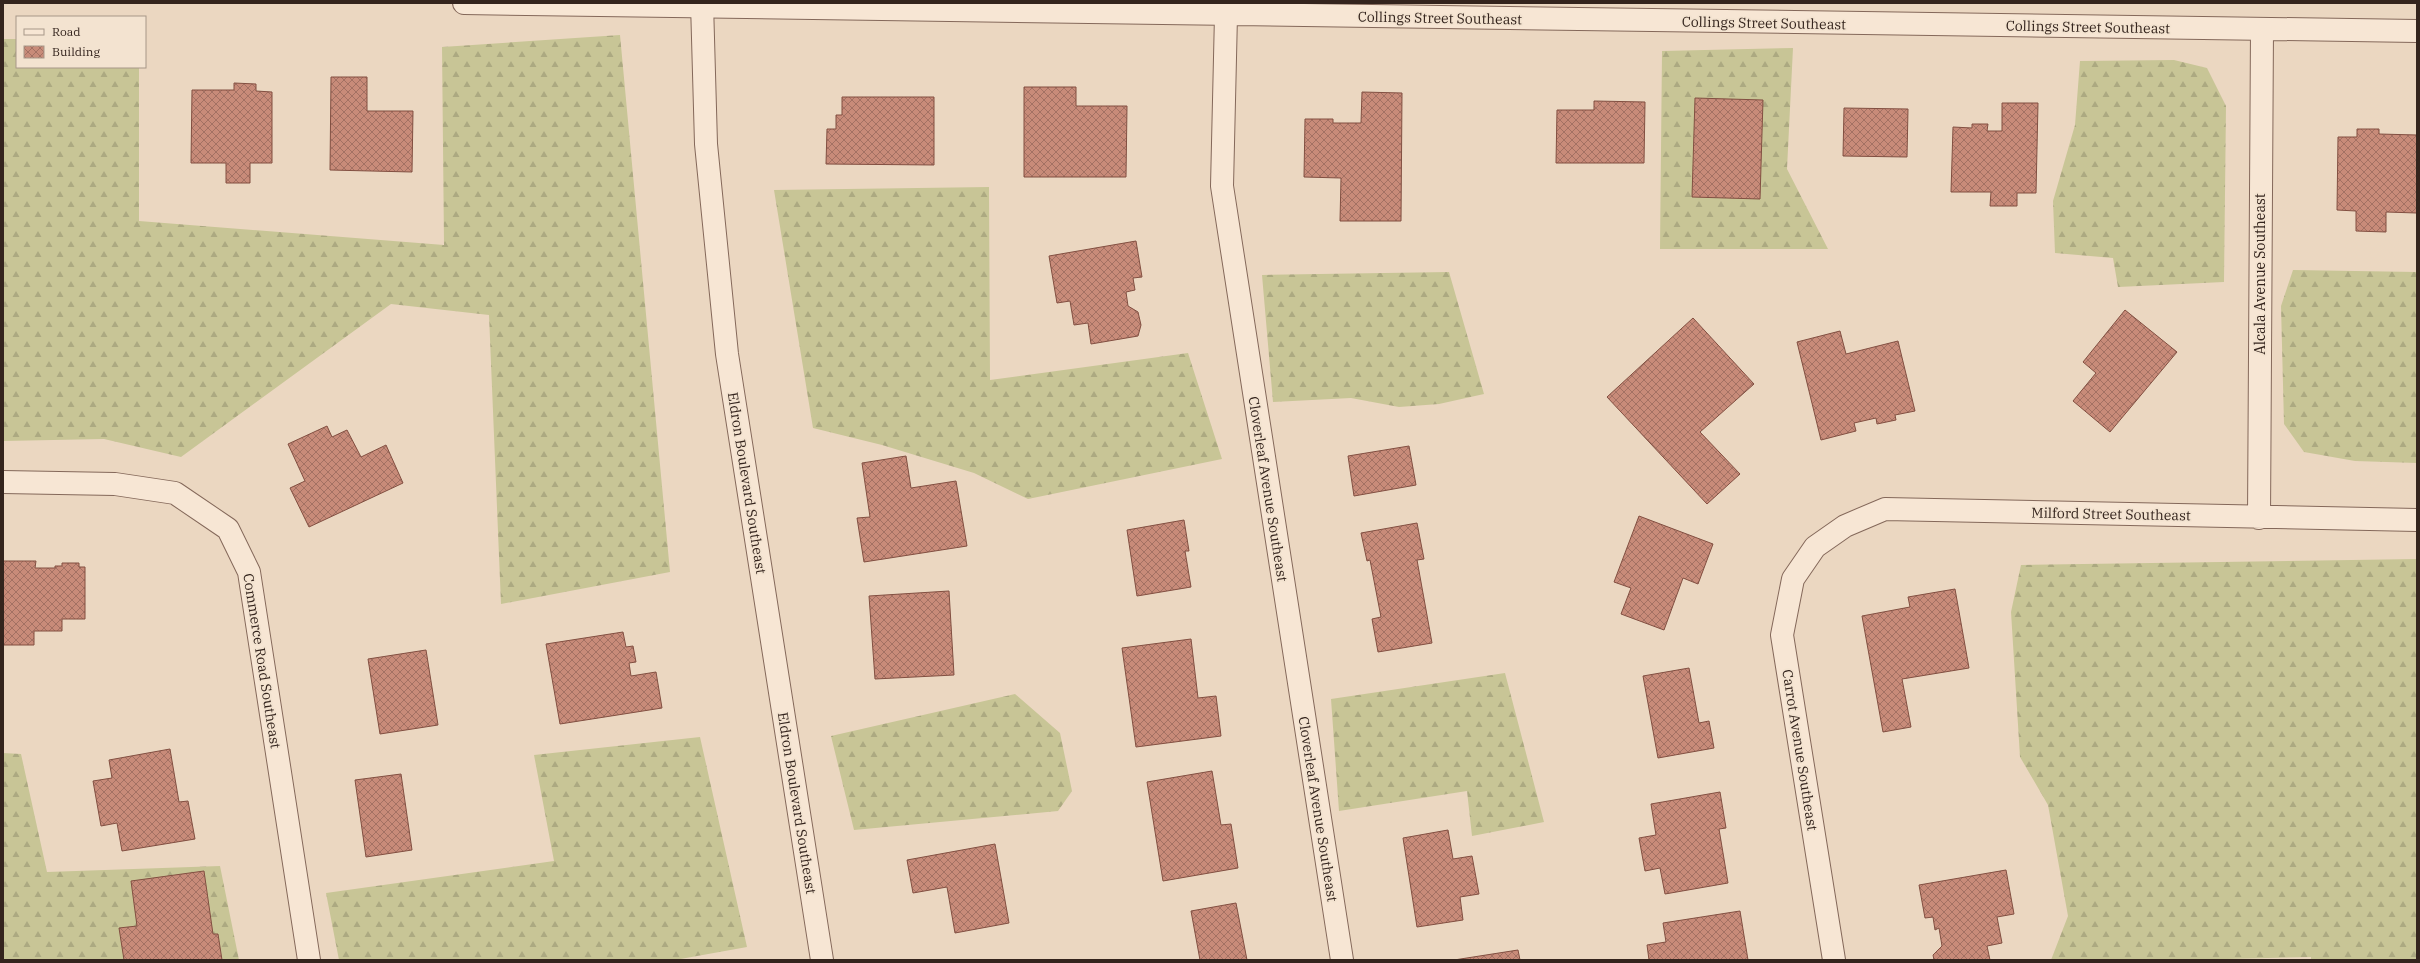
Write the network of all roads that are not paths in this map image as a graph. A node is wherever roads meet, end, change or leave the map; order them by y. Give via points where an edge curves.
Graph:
1 (464, 3) edge
2 (702, 5) edge
3 (1226, 15) junction
4 (2262, 30) junction
5 (2417, 32) edge
6 (3, 482) edge
7 (2259, 518) junction
8 (2417, 520) edge
9 (1815, 547) joint
10 (309, 960) edge
11 (822, 960) edge
12 (1342, 960) edge
13 (1834, 960) edge

1 - 2 street, Collings Street Southeast
2 - 3 street, Collings Street Southeast
2 - 11 street, Eldron Boulevard Southeast via 706,144 727,354
3 - 4 street, Collings Street Southeast
3 - 12 street, Cloverleaf Avenue Southeast via 1222,186
4 - 5 street, Collings Street Southeast
4 - 7 street, Alcala Avenue Southeast
6 - 10 street, Commerce Road Southeast via 115,484 175,493 228,529 249,572
7 - 8 street, Milford Street Southeast
7 - 9 street, Milford Street Southeast via 1885,509 1845,526
9 - 13 street, Carrot Avenue Southeast via 1793,579 1782,635

